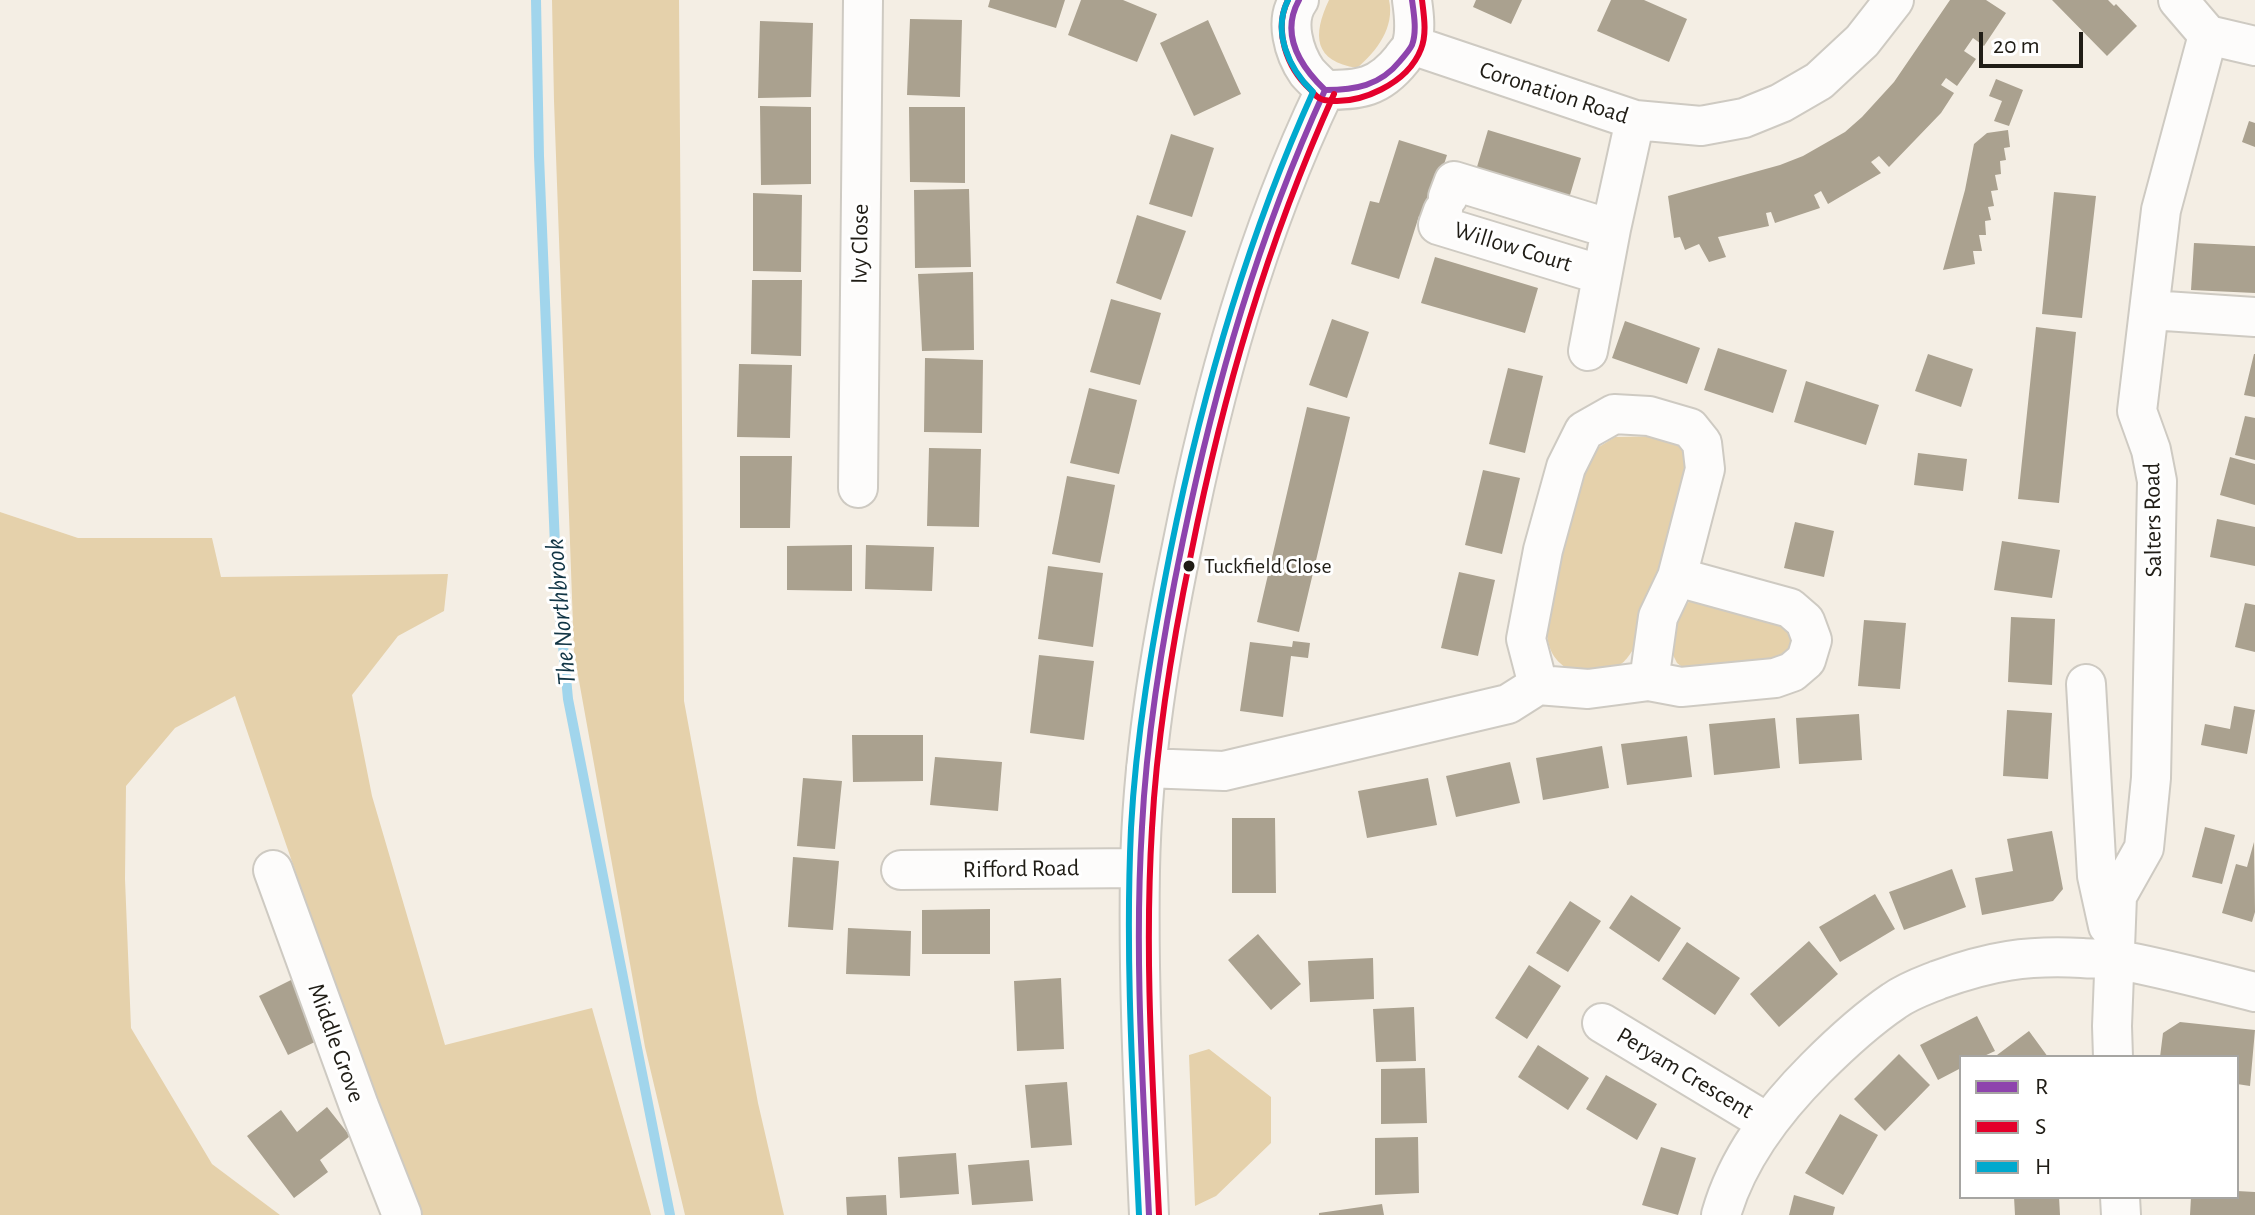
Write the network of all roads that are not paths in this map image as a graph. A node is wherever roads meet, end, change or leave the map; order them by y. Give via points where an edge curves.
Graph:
1 (863, 0) edge
2 (1412, 0) edge
3 (1894, 0) edge
4 (2178, 0) edge
5 (1291, 2) edge
6 (2208, 35) junction
7 (1412, 45) junction
8 (2255, 46) edge
9 (1325, 90) junction
10 (1635, 120) junction
11 (1611, 229) junction
12 (1602, 275) junction
13 (2150, 310) junction
14 (2255, 317) edge
15 (1588, 351) dead end
16 (858, 488) dead end
17 (1677, 577) junction
18 (1649, 681) junction
19 (2086, 684) dead end
20 (1538, 685) junction
21 (1146, 768) junction
22 (1140, 868) junction
23 (273, 870) dead end
24 (901, 870) dead end
25 (2116, 960) junction
26 (2255, 992) edge
27 (1602, 1023) dead end
28 (2113, 1055) edge
29 (1768, 1123) junction
30 (402, 1215) edge
31 (1149, 1215) edge
32 (1721, 1215) edge

1 - 16 street, Ivy Close
2 - 7 street
3 - 10 street, Coronation Road via 1862,41 1819,81 1781,103 1744,118 1701,126
4 - 6 street
5 - 9 street via 1295,47 1307,72
6 - 8 street
6 - 13 street, Salters Road via 2161,210
7 - 9 street via 1376,84
7 - 10 street, Coronation Road
9 - 21 street via 1301,139 1230,342 1197,469 1166,626
10 - 11 street, Willow Court
11 - 12 street, Willow Court
11 - 12 street, Willow Court via 1449,196 1438,225
12 - 15 street, Willow Court
13 - 14 street
13 - 25 street, Salters Road via 2137,411 2157,481 2151,778 2144,848 2117,896
17 - 18 street via 1658,617
17 - 18 street via 1790,608 1805,621 1812,640 1806,660 1775,678 1681,687
17 - 20 street via 1705,469 1702,443 1690,428 1649,416 1614,414 1584,431 1566,467 1526,639
18 - 20 street via 1588,689
19 - 25 street, Salters Road via 2097,876
20 - 21 street via 1508,704 1224,771
21 - 22 street
22 - 24 street, Rifford Road
22 - 31 street
23 - 30 street, Middle Grove
25 - 26 street, Peryam Crescent
25 - 28 street, Salters Road
25 - 29 street, Peryam Crescent via 2026,957 1990,963 1918,988 1845,1039
27 - 29 street, Peryam Crescent
29 - 32 street, Peryam Crescent via 1748,1150

